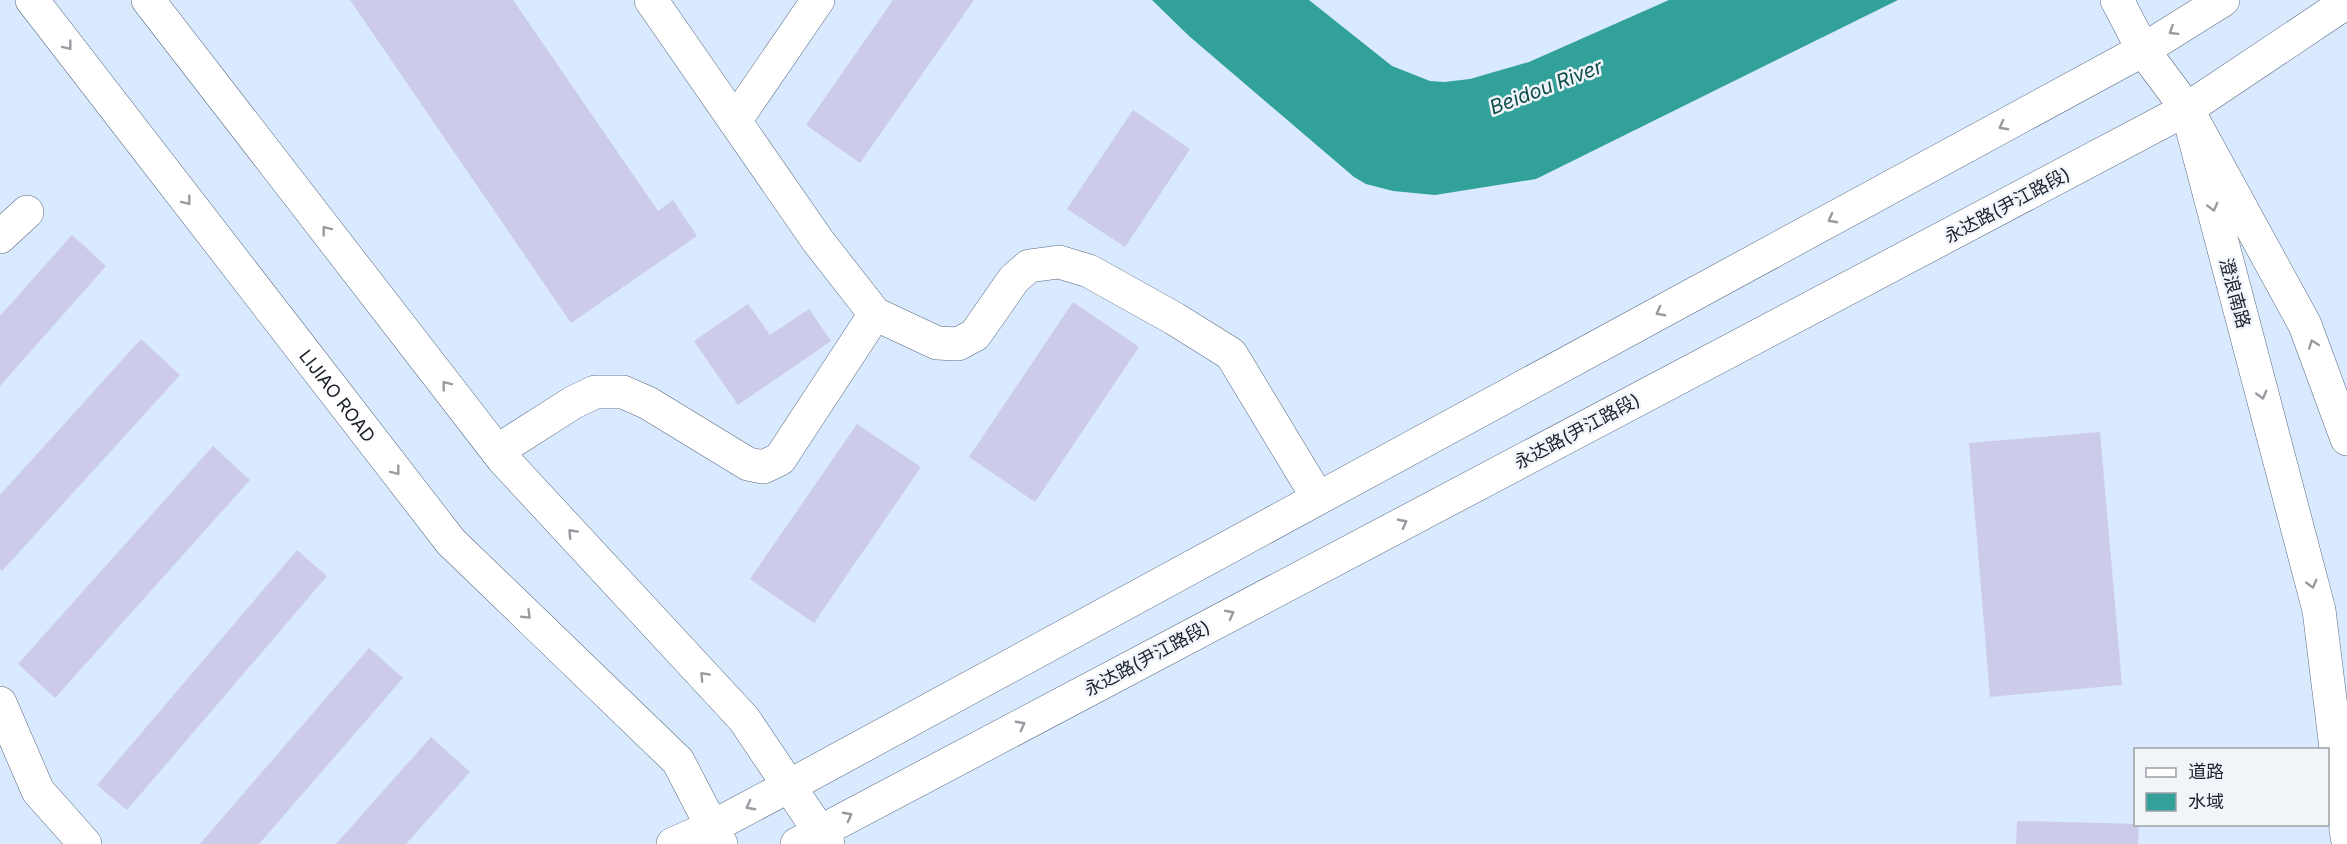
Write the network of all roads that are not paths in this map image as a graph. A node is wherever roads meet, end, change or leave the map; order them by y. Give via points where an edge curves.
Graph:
1 (32, 0) edge
2 (148, 0) edge
3 (651, 0) edge
4 (818, 0) edge
5 (2117, 0) edge
6 (2223, 0) edge
7 (2347, 2) edge
8 (2143, 50) junction
9 (2187, 109) junction
10 (735, 121) junction
11 (27, 212) dead end
12 (0, 237) edge
13 (875, 314) junction
14 (2347, 439) edge
15 (497, 451) junction
16 (1318, 498) junction
17 (0, 703) edge
18 (789, 786) junction
19 (716, 835) edge
20 (2347, 837) edge
21 (815, 840) edge
22 (85, 844) edge
23 (673, 844) edge

1 -> 19 main road, LIJIAO ROAD via 451,542 678,761
15 -> 2 main road
3 - 10 main road
4 - 10 main road
5 - 8 main road
6 -> 8 main road
7 - 9 main road, 永达路(尹江路段)
8 - 9 main road
8 -> 16 main road
14 -> 9 main road via 2305,325
9 -> 20 main road, 澄浪南路 via 2319,610
21 -> 9 main road, 永达路(尹江路段)
10 - 13 main road via 818,241
11 - 12 main road
13 - 15 main road via 780,459 763,467 748,464 623,392 595,392
13 - 16 main road via 938,343 958,344 975,335 1014,279 1029,266 1059,262 1089,271 1231,354
18 -> 15 main road via 744,719
16 - 18 main road
17 - 22 main road via 38,791
18 -> 19 main road
18 - 21 main road
19 - 23 main road

